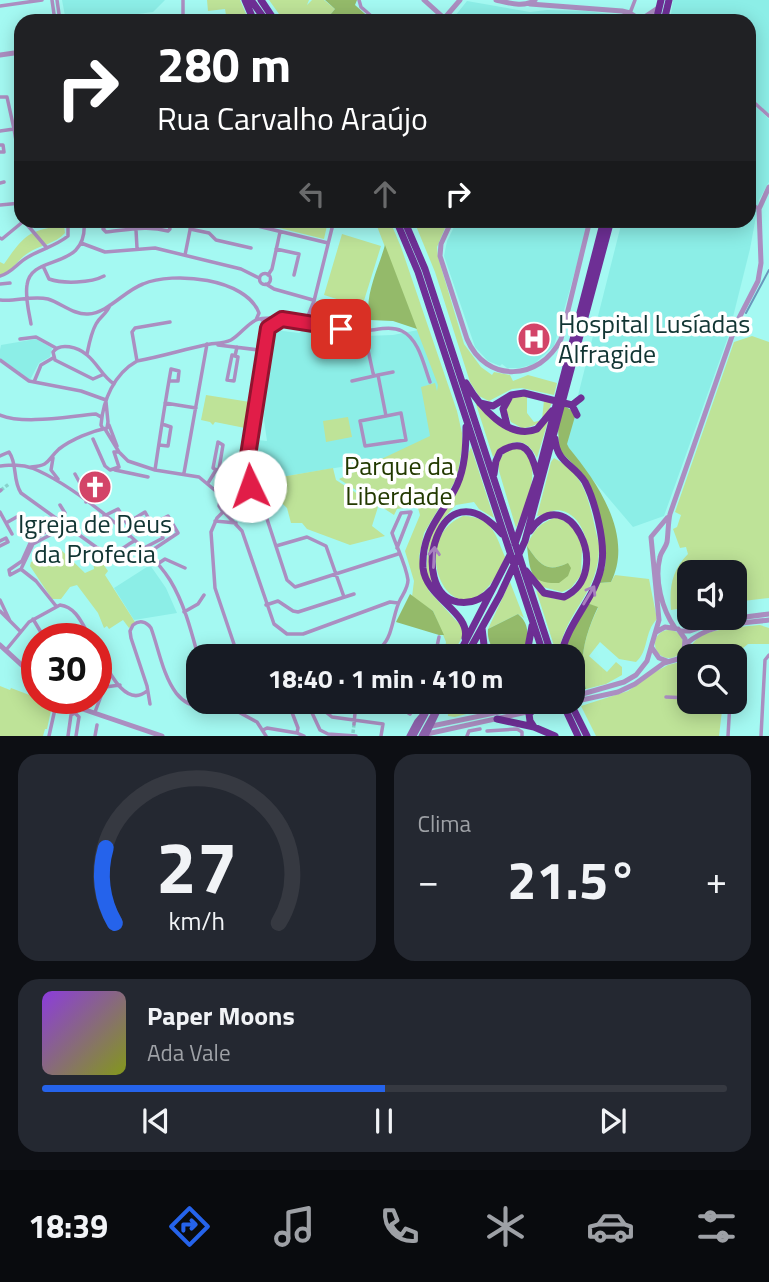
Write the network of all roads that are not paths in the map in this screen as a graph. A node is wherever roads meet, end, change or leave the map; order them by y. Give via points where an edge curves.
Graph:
1 (42, 0) edge
2 (251, 0) edge
3 (359, 0) edge
4 (424, 0) edge
5 (460, 0) edge
6 (499, 0) edge
7 (555, 0) edge
8 (635, 0) edge
9 (519, 2) edge
10 (533, 2) edge
11 (0, 6) edge
12 (561, 6) junction
13 (630, 13) joint
14 (266, 14) edge
15 (369, 14) edge
16 (438, 14) edge
17 (447, 14) edge
18 (0, 97) edge
19 (756, 105) edge
20 (769, 117) edge
21 (14, 129) joint
22 (0, 131) edge
23 (0, 145) edge
24 (0, 152) edge
25 (769, 187) edge
26 (756, 207) edge
27 (759, 209) junction
28 (15, 228) edge
29 (31, 228) edge
30 (68, 228) edge
31 (84, 228) edge
32 (103, 228) edge
33 (143, 228) edge
34 (152, 228) edge
35 (170, 228) edge
36 (264, 228) edge
37 (332, 228) edge
38 (399, 228) edge
39 (407, 228) edge
40 (448, 228) edge
41 (588, 228) edge
42 (602, 228) edge
43 (609, 228) edge
44 (190, 229) joint
45 (136, 230) junction
46 (3, 231) dead end
47 (10, 232) junction
48 (280, 232) junction
49 (0, 238) edge
50 (81, 243) junction
51 (328, 243) junction
52 (47, 248) junction
53 (137, 248) junction
54 (251, 248) dead end
55 (276, 249) junction
56 (185, 256) junction
57 (43, 266) junction
58 (268, 275) junction
59 (294, 275) dead end
60 (0, 276) edge
61 (104, 276) dead end
62 (259, 278) junction
63 (9, 284) dead end
64 (266, 284) junction
65 (0, 285) edge
66 (27, 299) junction
67 (0, 300) edge
68 (314, 300) junction
69 (110, 305) junction
70 (282, 319) junction
71 (256, 320) junction
72 (262, 320) junction
73 (306, 321) junction
74 (170, 322) dead end
75 (31, 324) dead end
76 (268, 328) junction
77 (364, 331) junction
78 (239, 335) junction
79 (20, 339) dead end
80 (207, 344) junction
81 (266, 346) junction
82 (239, 347) junction
83 (56, 348) junction
84 (260, 351) junction
85 (87, 354) junction
86 (234, 356) junction
87 (53, 358) junction
88 (0, 360) edge
89 (137, 361) junction
90 (263, 363) junction
91 (393, 372) dead end
92 (460, 374) junction
93 (102, 375) junction
94 (376, 375) junction
95 (169, 381) junction
96 (352, 381) dead end
97 (34, 382) junction
98 (430, 382) dead end
99 (114, 384) junction
100 (511, 395) junction
101 (581, 398) dead end
102 (106, 400) junction
103 (166, 403) junction
104 (480, 403) junction
105 (572, 405) junction
106 (555, 406) junction
107 (196, 408) junction
108 (0, 415) edge
109 (577, 415) dead end
110 (386, 416) junction
111 (466, 419) junction
112 (109, 423) junction
113 (102, 424) junction
114 (162, 424) junction
115 (508, 426) junction
116 (554, 434) junction
117 (93, 439) dead end
118 (159, 445) junction
119 (119, 452) junction
120 (0, 456) edge
121 (53, 456) junction
122 (16, 464) junction
123 (0, 466) edge
124 (44, 466) junction
125 (30, 467) junction
126 (51, 469) junction
127 (115, 470) junction
128 (155, 470) junction
129 (216, 470) junction
130 (184, 473) junction
131 (45, 474) junction
132 (75, 474) dead end
133 (538, 475) junction
134 (148, 477) dead end
135 (494, 480) junction
136 (244, 481) junction
137 (15, 482) junction
138 (60, 482) junction
139 (208, 483) junction
140 (9, 484) tunnel mouth
141 (223, 497) junction
142 (244, 498) junction
143 (86, 502) junction
144 (61, 505) dead end
145 (0, 512) edge
146 (224, 512) junction
147 (22, 514) dead end
148 (670, 514) junction
149 (104, 516) junction
150 (60, 521) junction
151 (215, 521) junction
152 (6, 523) junction
153 (127, 523) junction
154 (236, 523) junction
155 (54, 528) junction
156 (131, 530) junction
157 (657, 532) junction
158 (12, 534) dead end
159 (666, 535) junction
160 (128, 536) junction
161 (505, 537) junction
162 (134, 541) junction
163 (525, 541) junction
164 (276, 546) junction
165 (654, 546) junction
166 (664, 547) junction
167 (397, 548) junction
168 (143, 549) junction
169 (148, 553) junction
170 (399, 554) junction
171 (158, 564) junction
172 (521, 565) junction
173 (185, 568) dead end
174 (21, 569) junction
175 (504, 571) junction
176 (8, 572) junction
177 (2, 575) dead end
178 (336, 575) junction
179 (354, 594) dead end
180 (204, 595) dead end
181 (344, 597) junction
182 (0, 600) edge
183 (398, 603) junction
184 (266, 605) junction
185 (56, 606) junction
186 (0, 611) edge
187 (184, 612) junction
188 (769, 612) edge
189 (747, 617) edge
190 (33, 619) junction
191 (10, 621) junction
192 (767, 621) edge
193 (532, 622) junction
194 (35, 623) edge
195 (82, 623) edge
196 (482, 627) junction
197 (677, 628) edge
198 (677, 630) edge
199 (678, 630) joint
200 (693, 630) edge
201 (20, 631) junction
202 (656, 632) junction
203 (439, 637) dead end
204 (686, 643) joint
205 (194, 644) edge
206 (234, 644) edge
207 (383, 644) edge
208 (437, 644) edge
209 (466, 644) edge
210 (469, 644) edge
211 (471, 644) edge
212 (484, 644) edge
213 (528, 644) edge
214 (540, 644) edge
215 (548, 644) edge
216 (564, 644) edge
217 (0, 645) edge
218 (652, 645) junction
219 (6, 650) junction
220 (769, 655) edge
221 (677, 657) edge
222 (669, 661) junction
223 (21, 664) edge
224 (112, 675) edge
225 (120, 685) junction
226 (112, 686) edge
227 (147, 691) junction
228 (766, 691) edge
229 (585, 697) edge
230 (588, 697) junction
231 (666, 697) dead end
232 (677, 697) edge
233 (186, 700) edge
234 (150, 704) dead end
235 (54, 714) edge
236 (72, 714) edge
237 (78, 714) edge
238 (101, 714) edge
239 (242, 714) edge
240 (293, 714) edge
241 (313, 714) edge
242 (329, 714) edge
243 (355, 714) edge
244 (428, 714) edge
245 (433, 714) edge
246 (438, 714) edge
247 (440, 714) edge
248 (507, 714) edge
249 (521, 714) edge
250 (530, 714) edge
251 (568, 714) edge
252 (576, 714) edge
253 (729, 714) edge
254 (497, 719) junction
255 (354, 722) junction
256 (446, 723) junction
257 (97, 725) dead end
258 (459, 727) edge
259 (534, 727) junction
260 (765, 727) edge
261 (480, 729) dead end
262 (263, 730) junction
263 (487, 731) dead end
264 (298, 733) junction
265 (421, 733) edge
266 (551, 734) edge
267 (353, 735) edge
268 (49, 736) edge
269 (68, 736) edge
270 (76, 736) edge
271 (95, 736) edge
272 (162, 736) edge
273 (266, 736) edge
274 (304, 736) edge
275 (381, 736) edge
276 (467, 736) edge
277 (522, 736) edge
278 (578, 736) edge
279 (587, 736) edge
280 (728, 736) edge
281 (761, 736) edge

1 - 11 street
2 - 14 highway
3 - 15 street
4 - 16 street
5 - 17 street
6 - 9 street
7 - 12 street
8 - 13 street
9 - 10 street
10 - 12 street
12 - 13 street
18 - 21 street via 7,97
19 - 20 street
21 - 22 street
23 - 24 street via 4,152
25 - 27 street
26 - 27 street
27 - 148 street via 758,281 737,321
28 - 47 street
29 - 52 street
30 - 52 street via 68,236
31 - 50 street
32 - 45 street
33 - 45 street
34 - 35 street
36 - 48 street
37 - 51 street
38 - 111 highway
39 - 92 highway
40 - 41 street via 440,256 467,339 485,363 512,372 535,367 561,339
42 - 106 highway
43 - 116 highway
44 - 54 street
44 - 56 street
45 - 53 street
46 - 47 street
47 - 49 street
48 - 51 street
48 - 55 street
50 - 53 street via 105,252
50 - 57 street via 69,256
51 - 68 street
52 - 60 street
53 - 56 street
55 - 58 street
55 - 59 street via 299,254
56 - 62 street via 242,269
57 - 61 street via 49,279 60,282
57 - 66 street via 29,277
58 - 62 street
58 - 64 street
62 - 64 street
63 - 65 street
64 - 68 street
66 - 67 street
66 - 69 street via 49,300 84,314
66 - 75 street
68 - 73 street
69 - 71 street via 147,282 171,277 196,279 236,290 257,308
69 - 85 street via 93,329
70 - 72 street
70 - 73 street
70 - 76 street
71 - 72 street
71 - 78 street
72 - 76 street
73 - 77 street
74 - 89 street via 135,328
76 - 81 street
77 - 94 street
77 - 98 street via 393,328 404,332 412,339
78 - 80 street
78 - 82 street
79 - 83 street via 36,337
80 - 82 street
80 - 89 street
80 - 107 street
81 - 84 street
81 - 90 street
82 - 84 street
82 - 86 street
83 - 85 street via 63,345
83 - 87 street
84 - 90 street
85 - 93 street
86 - 86 street via 232,355 227,380 234,381 238,357
87 - 93 street via 90,379
87 - 97 street via 41,365
88 - 97 street
89 - 99 street
90 - 136 street
91 - 94 street
92 - 104 highway
92 - 135 highway
93 - 99 street
94 - 96 street
94 - 110 street
95 - 95 street via 172,369 180,373 178,381
95 - 103 street
97 - 102 street
99 - 102 street
100 - 104 highway via 493,406
100 - 105 highway via 524,393
100 - 115 highway via 503,409
101 - 105 highway
102 - 112 street
102 - 113 street
103 - 107 street
103 - 114 street
104 - 115 highway
105 - 109 highway
106 - 115 highway via 537,429
106 - 133 highway
107 - 130 street
108 - 113 street via 50,418 96,414
110 - 110 street via 401,413 406,440 365,446 360,421
111 - 161 highway
111 - 209 highway via 465,454 457,485 431,525 424,568 431,590 466,626
112 - 113 street
112 - 113 street via 105,420
112 - 119 street
113 - 119 street
113 - 121 street
114 - 118 street
114 - 118 street via 171,427 168,446
116 - 163 highway
216 -> 116 highway via 597,582 603,552 584,482 558,454
117 - 127 street via 105,466
118 - 128 street
119 - 127 street via 114,452 119,467
119 - 128 street via 138,466
120 - 122 street via 9,452
121 - 124 street
121 - 126 street
122 - 123 street
122 - 125 street
122 - 137 street
124 - 125 street
124 - 126 street
124 - 131 street
125 - 131 street
126 - 131 street
126 - 138 street
127 - 134 street
128 - 130 street
129 - 129 street via 213,468 218,442 223,445
129 - 139 street
130 - 139 street
131 - 138 street
132 - 143 street
133 - 135 highway via 533,455 513,447 500,453
133 - 175 highway
135 - 172 highway
136 - 141 street
136 - 142 street via 250,486
137 - 140 street
137 - 150 street via 21,493
138 - 143 street
139 - 141 street
141 - 146 street via 219,504
142 - 146 street via 232,511
142 - 164 street via 267,519
143 - 149 street
144 - 150 street via 65,513
145 - 152 street
146 - 151 street
146 - 154 street
147 - 152 street
148 - 157 street
148 - 159 street
149 - 153 street via 118,509
149 - 160 street
150 - 155 street
150 - 162 street via 109,554
151 - 154 street
151 - 206 street via 211,534 215,588
152 - 158 street
153 - 156 street
153 - 156 street via 145,512 149,519
154 - 184 street
155 - 174 street via 31,546
155 - 176 street via 30,541 22,561
156 - 160 street
157 - 159 street
157 - 165 street via 651,537
159 - 166 street
160 - 162 street
175 -> 161 highway via 487,595 463,602 439,589 432,561 442,526 459,513 481,514
161 - 193 highway
162 - 168 street
163 - 172 highway via 540,520 560,515 580,533 586,563 579,586 564,597 544,593
163 - 196 highway
164 - 178 street via 307,537 326,546
164 - 178 street via 292,586
165 - 166 street
165 - 202 street via 659,610
166 - 197 street via 659,562 660,588 664,609
167 - 167 street via 412,515 411,512 401,513 392,533
167 - 170 street
168 - 169 street
168 - 169 street via 163,538 158,521 168,516 178,533
169 - 171 street
170 - 178 street
170 - 183 street via 408,581
171 - 173 street via 165,559
171 - 187 street
172 - 215 highway
174 - 176 street via 11,576
174 - 185 street
175 - 210 highway
176 - 177 street
178 - 181 street
179 - 181 street
180 - 187 street
181 - 184 street via 295,612 278,601
182 - 191 street
183 - 184 street via 294,635 276,627
183 - 207 street
185 - 190 street
185 - 195 street via 75,611
186 - 191 street
187 - 205 street
188 - 189 street
190 - 194 street
190 - 201 street
191 - 201 street
192 - 204 street via 723,625
193 - 213 highway
193 - 214 highway
196 - 211 highway
196 - 212 highway
198 - 202 street via 665,627
199 - 200 street
199 - 204 street
201 - 219 street
202 - 218 street
203 - 208 street
217 - 219 street
218 - 222 street via 655,655
218 - 230 street via 636,675
219 - 223 street
220 - 228 street via 765,660
221 - 222 street
222 - 230 street via 626,689
224 - 225 street
225 - 226 street
225 - 227 street via 133,698
227 - 233 street via 130,634 133,625 141,622 151,628 169,685
227 - 234 street
228 - 260 street
229 - 230 street
231 - 232 street
235 - 268 street
236 - 269 street
237 - 270 street
238 - 272 street
239 - 262 street
240 - 264 street
241 - 267 street via 320,730
242 - 255 street
243 - 255 street
244 - 265 main road
245 - 265 main road
246 - 265 main road
247 - 256 street
248 - 258 street
249 - 254 street
250 - 259 highway
251 - 278 highway
252 - 279 highway
253 - 280 street
254 - 258 street
254 - 259 highway
255 - 275 street via 383,724
256 - 258 street
256 - 265 street
257 - 271 street
258 - 265 street
259 - 266 highway
260 - 281 street
261 - 276 street
262 - 264 street
262 - 273 street
263 - 277 street via 517,729
264 - 274 street

